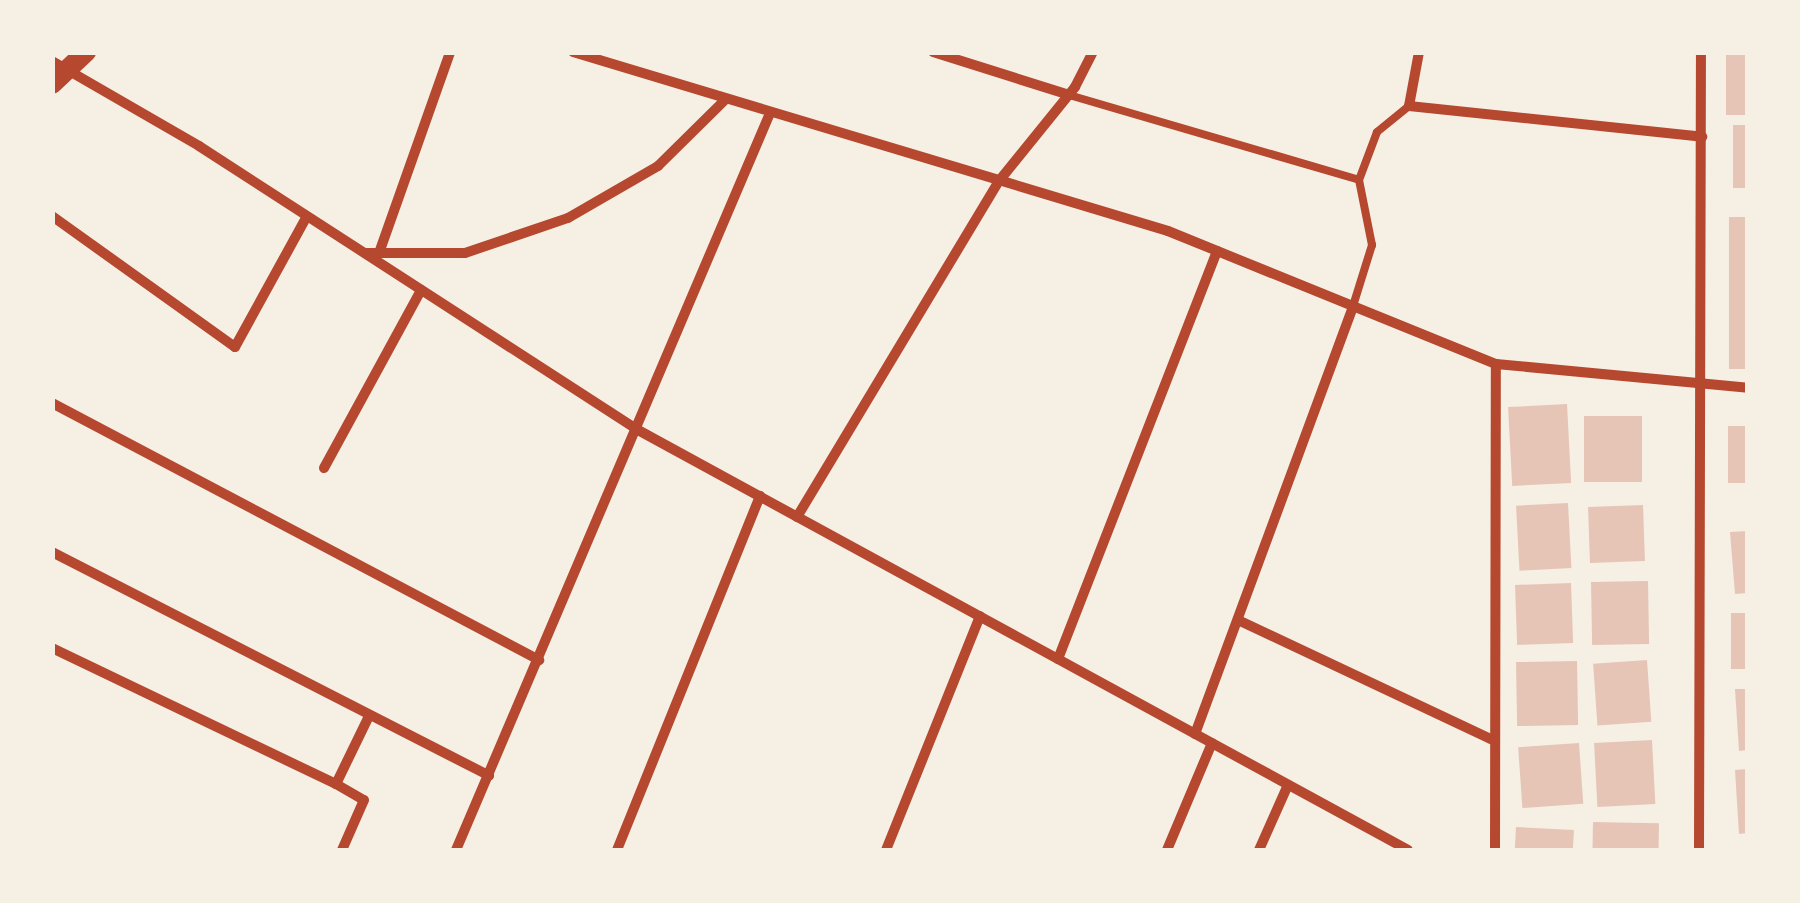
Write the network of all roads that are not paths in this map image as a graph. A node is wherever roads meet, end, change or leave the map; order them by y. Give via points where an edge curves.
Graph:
1 (86, 52) edge
2 (450, 52) edge
3 (573, 52) edge
4 (933, 52) edge
5 (1094, 52) edge
6 (1420, 52) edge
7 (1700, 52) edge
8 (58, 72) edge
9 (1068, 95) junction
10 (726, 100) junction
11 (1409, 106) junction
12 (770, 113) junction
13 (1702, 138) junction
14 (1359, 180) junction
15 (1000, 181) junction
16 (52, 216) edge
17 (307, 216) junction
18 (1217, 251) junction
19 (364, 253) junction
20 (379, 253) junction
21 (421, 290) junction
22 (1353, 306) junction
23 (1496, 364) junction
24 (1703, 383) junction
25 (1748, 388) edge
26 (52, 403) edge
27 (638, 430) junction
28 (324, 468) dead end
29 (760, 496) junction
30 (797, 517) junction
31 (52, 552) edge
32 (980, 616) junction
33 (1238, 620) junction
34 (52, 648) edge
35 (1058, 659) junction
36 (539, 660) junction
37 (369, 716) junction
38 (1196, 734) junction
39 (1495, 741) junction
40 (1212, 743) junction
41 (488, 776) junction
42 (336, 784) junction
43 (1288, 785) junction
44 (342, 850) edge
45 (456, 850) edge
46 (617, 850) edge
47 (886, 850) edge
48 (1166, 850) edge
49 (1258, 850) edge
50 (1408, 850) edge
51 (1495, 850) edge
52 (1699, 850) edge

1 - 8 main road
2 - 20 street
3 - 10 street
4 - 9 street
5 - 9 street
6 - 11 street
7 - 13 street
8 - 17 street
9 - 14 lane
9 - 15 street
10 - 12 street
10 - 20 street via 658,166 568,218 465,253
11 - 13 street
11 - 14 lane via 1377,132
12 - 15 street
12 - 27 street
13 - 24 street
14 - 22 lane via 1372,246
15 - 18 street
15 - 30 street
16 - 17 street via 235,346
17 - 19 street
18 - 22 street
18 - 35 street
19 - 20 street
19 - 21 street
21 - 27 street
21 - 28 street
22 - 23 street
22 - 33 street
23 - 24 street
23 - 39 street
24 - 25 street
24 - 52 street
26 - 36 street
27 - 29 street
27 - 36 street
29 - 30 street
29 - 46 street
30 - 32 street
31 - 37 street
32 - 35 street
32 - 47 street
33 - 38 street
33 - 39 street
34 - 42 street
35 - 38 street
36 - 41 street
37 - 41 street
37 - 42 street
38 - 40 street
39 - 51 street
40 - 43 street
40 - 48 street
41 - 45 street
42 - 44 street via 364,800
43 - 49 street
43 - 50 street

